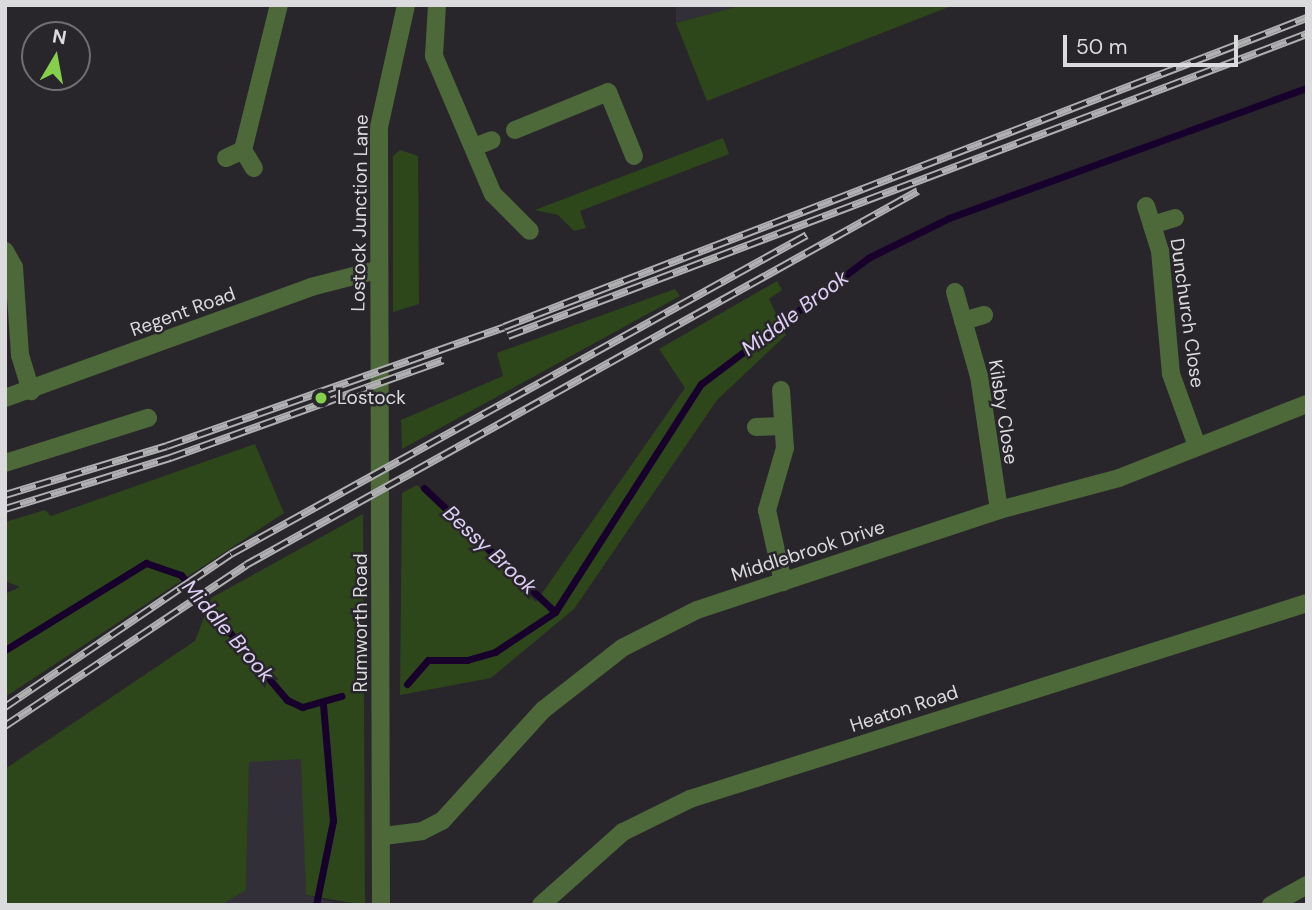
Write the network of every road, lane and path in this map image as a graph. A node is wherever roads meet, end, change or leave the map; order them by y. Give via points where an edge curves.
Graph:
1 (279, 5) edge
2 (405, 5) edge
3 (437, 5) edge
4 (515, 130) dead end
5 (492, 139) dead end
6 (474, 147) junction
7 (243, 150) junction
8 (634, 156) dead end
9 (226, 158) dead end
10 (254, 168) dead end
11 (1146, 206) dead end
12 (1175, 218) dead end
13 (1152, 225) junction
14 (530, 231) dead end
15 (5, 251) edge
16 (377, 270) junction
17 (954, 292) dead end
18 (984, 315) dead end
19 (963, 321) junction
20 (379, 340) joint
21 (781, 390) dead end
22 (31, 391) junction
23 (5, 397) edge
24 (1307, 404) edge
25 (148, 418) dead end
26 (783, 426) junction
27 (756, 427) dead end
28 (1197, 446) junction
29 (5, 463) edge
30 (999, 510) junction
31 (783, 582) junction
32 (1307, 603) edge
33 (383, 836) junction
34 (1307, 885) edge
35 (381, 905) edge
36 (541, 905) edge
37 (1271, 905) edge

1 - 7 street
2 - 16 street, Lostock Junction Lane via 379,127
3 - 6 street via 434,56
4 - 8 street via 605,84
5 - 6 street
6 - 14 street via 493,194
7 - 9 street
7 - 10 street
11 - 13 street, Dunchurch Close
12 - 13 street, Dunchurch Close
13 - 28 street, Dunchurch Close via 1166,290 1171,374
15 - 22 street via 14,267 20,355
16 - 20 street, Lostock Junction Lane
16 - 22 street, Regent Road via 312,287
17 - 19 street, Kilsby Close
18 - 19 street
19 - 30 street, Kilsby Close via 979,376
20 - 33 street, Rumworth Road
21 - 26 street
22 - 23 street, Regent Road
24 - 28 street, Middlebrook Drive
25 - 29 street
26 - 27 street
26 - 31 street via 783,459 767,510
28 - 30 street, Middlebrook Drive via 1119,478
30 - 31 street, Middlebrook Drive
31 - 33 street, Middlebrook Drive via 697,610 622,648 543,710 442,821 422,831
32 - 36 street, Heaton Road via 690,799 623,832
33 - 35 street, Rumworth Road
34 - 37 street

